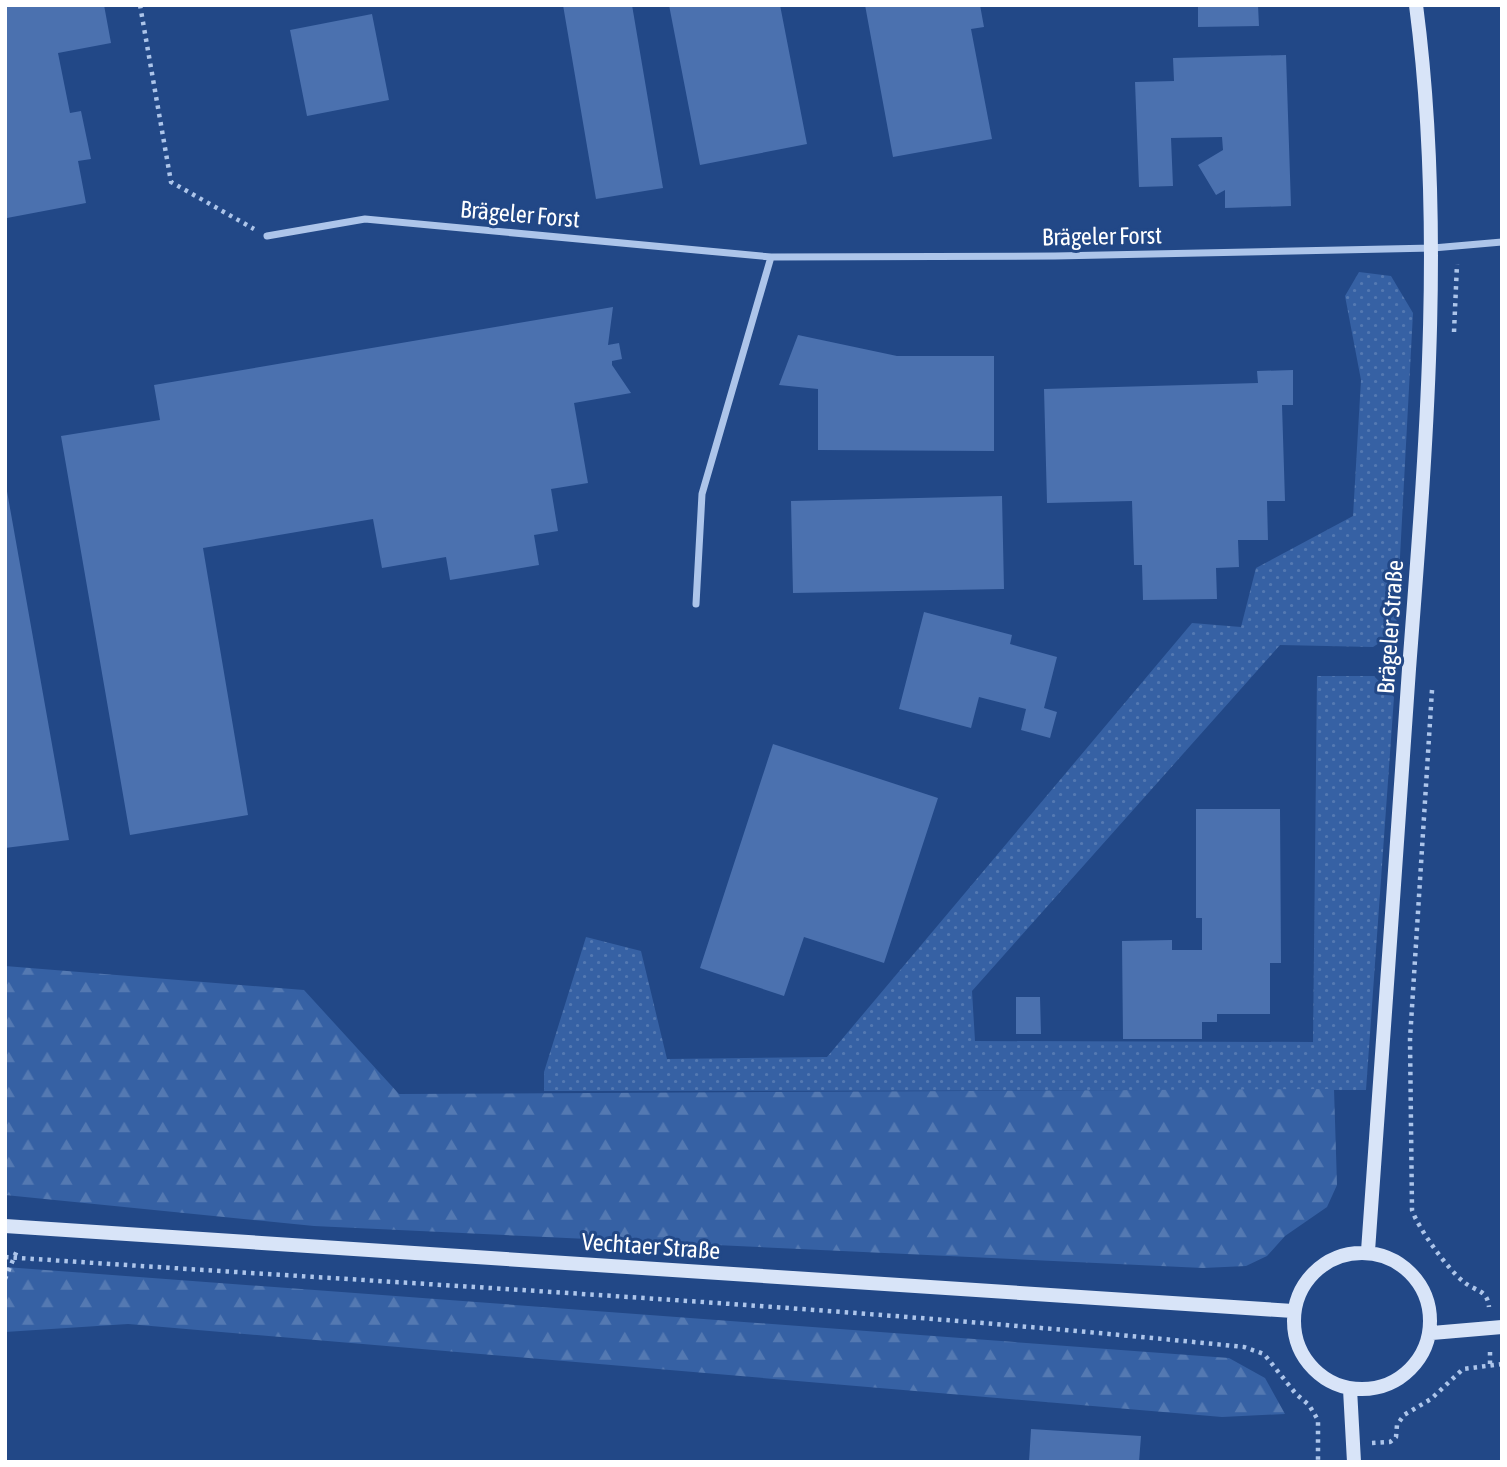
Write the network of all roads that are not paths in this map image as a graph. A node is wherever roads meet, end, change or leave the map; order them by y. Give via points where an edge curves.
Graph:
1 (1416, 5) edge
2 (267, 236) road end
3 (1502, 242) edge
4 (1433, 248) junction
5 (771, 257) junction
6 (696, 604) dead end
7 (5, 1226) edge
8 (1368, 1251) junction
9 (1293, 1311) junction
10 (1496, 1327) edge
11 (1432, 1333) junction
12 (1350, 1389) junction
13 (1354, 1462) edge

1 - 4 main road, Brägeler Straße
2 - 5 street, Brägeler Forst via 365,219
3 - 4 street, Brägeler Forst
4 - 5 street, Brägeler Forst
4 - 8 main road, Brägeler Straße via 1423,499
5 - 6 street via 702,494
7 - 9 main road, Vechtaer Straße
8 - 9 main road via 1329,1261 1317,1269 1302,1287
8 - 11 main road via 1394,1261 1416,1279 1427,1300
9 - 12 main road via 1294,1331 1305,1360 1322,1377
10 - 11 main road
11 - 12 main road via 1419,1359 1402,1377 1373,1389
12 - 13 main road

